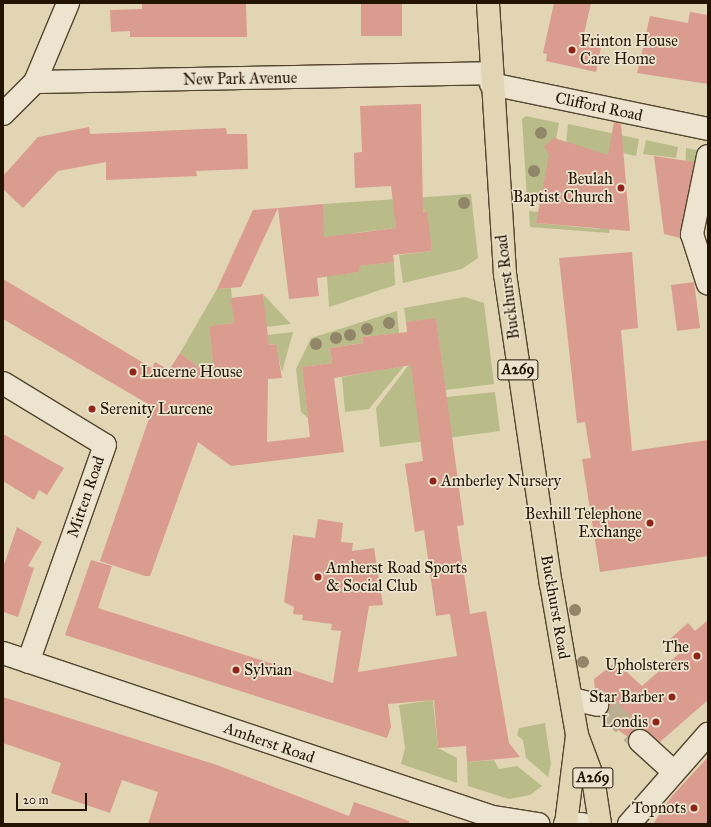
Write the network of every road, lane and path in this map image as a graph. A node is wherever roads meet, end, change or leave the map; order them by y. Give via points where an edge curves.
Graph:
1 (68, 3) edge
2 (488, 3) edge
3 (490, 78) junction
4 (35, 82) junction
5 (3, 114) edge
6 (708, 130) edge
7 (708, 156) edge
8 (708, 284) edge
9 (3, 383) edge
10 (3, 653) edge
11 (28, 662) junction
12 (572, 699) junction
13 (597, 705) tunnel mouth
14 (708, 734) edge
15 (577, 735) junction
16 (640, 741) tunnel mouth
17 (673, 771) junction
18 (538, 824) edge
19 (566, 824) edge
20 (582, 824) edge
21 (600, 824) edge
22 (629, 824) edge

1 - 4 street
2 - 3 main road, Buckhurst Road / A269
3 - 4 street, New Park Avenue
3 - 6 street, Clifford Road
3 - 12 main road, Buckhurst Road / A269 via 506,282 531,462
4 - 5 street
7 - 8 street via 692,234
9 - 11 street, Mitten Road via 105,445
10 - 11 street, Amherst Road
11 - 18 street, Amherst Road via 493,817
12 - 13 street
12 - 15 main road, Buckhurst Road / A269
14 - 17 street
15 - 19 main road, Buckhurst Road / A269
15 - 21 main road, Buckhurst Road / A269 via 593,778
16 - 17 street
17 - 22 street
19 - 20 street

